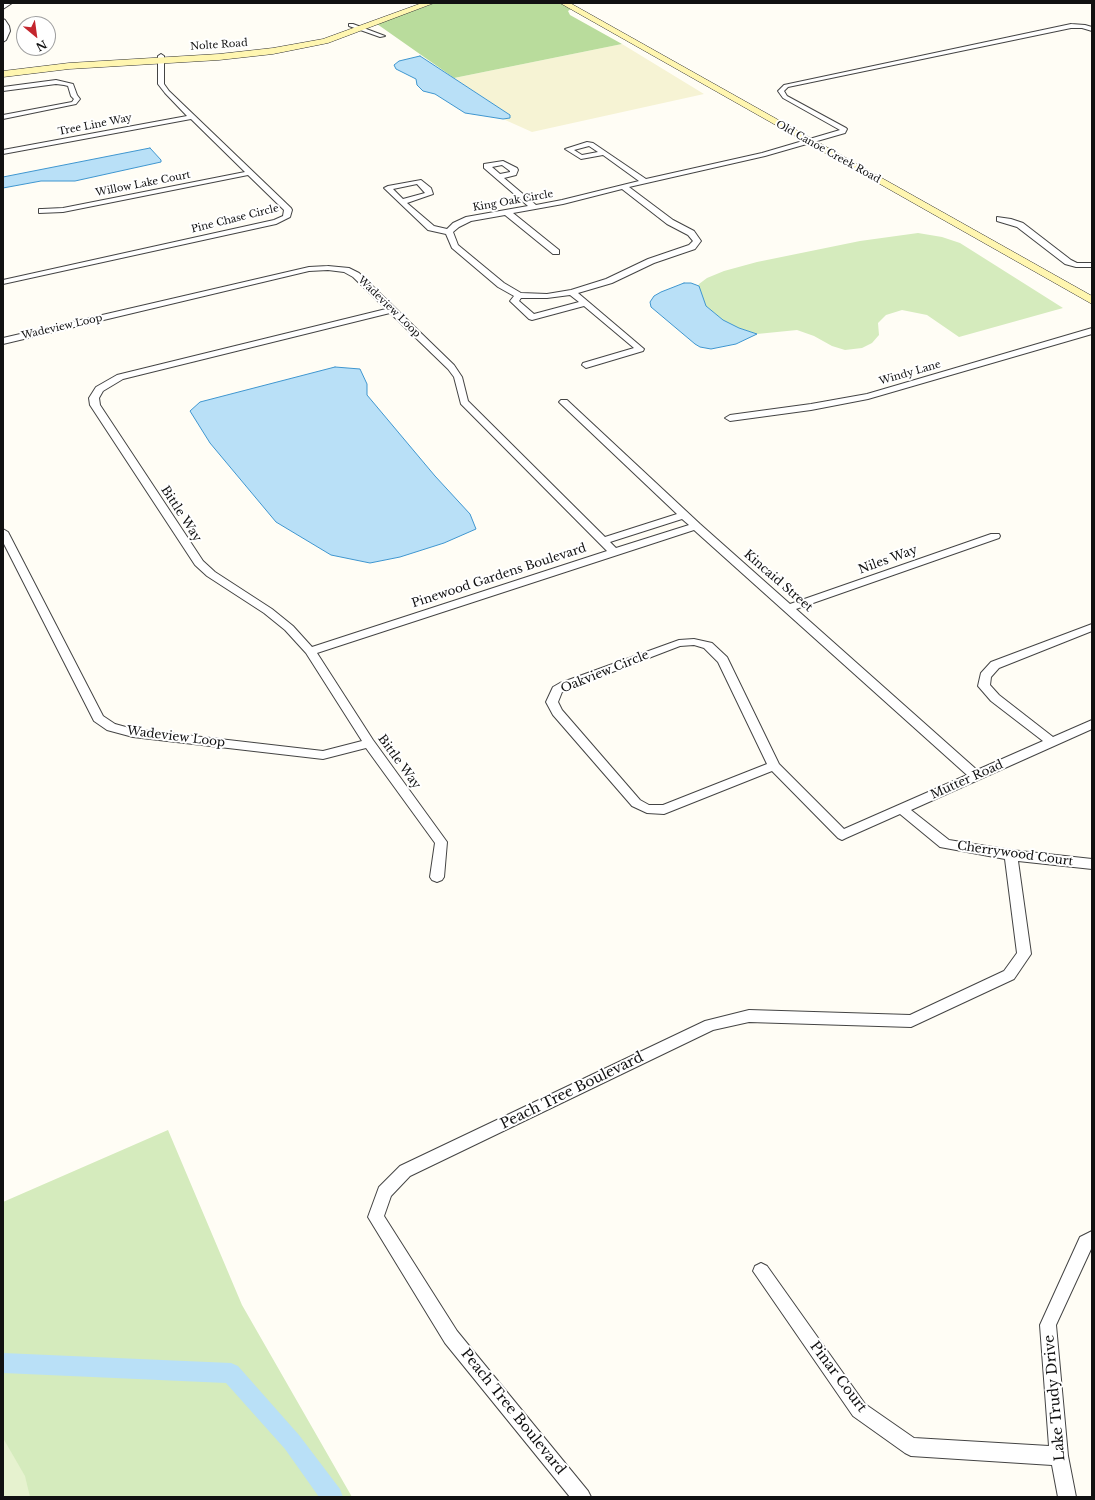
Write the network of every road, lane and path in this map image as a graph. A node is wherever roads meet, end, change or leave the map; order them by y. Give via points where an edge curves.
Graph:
1 (9, 3) edge
2 (414, 3) edge
3 (430, 3) edge
4 (564, 3) edge
5 (578, 3) edge
6 (3, 7) edge
7 (3, 22) edge
8 (351, 25) junction
9 (362, 28) junction
10 (1092, 29) edge
11 (382, 36) dead end
12 (3, 40) edge
13 (160, 58) junction
14 (5, 80) edge
15 (731, 88) junction
16 (719, 90) junction
17 (191, 116) junction
18 (3, 117) edge
19 (822, 138) junction
20 (809, 141) junction
21 (3, 152) edge
22 (604, 153) dead end
23 (248, 173) junction
24 (499, 177) junction
25 (897, 180) dead end
26 (645, 182) junction
27 (624, 187) junction
28 (402, 202) junction
29 (535, 208) junction
30 (42, 211) dead end
31 (508, 213) junction
32 (1000, 218) dead end
33 (449, 232) junction
34 (556, 252) dead end
35 (1092, 265) edge
36 (3, 282) edge
37 (572, 292) junction
38 (519, 295) junction
39 (1092, 301) edge
40 (586, 303) junction
41 (392, 310) junction
42 (1092, 331) edge
43 (3, 341) edge
44 (586, 365) dead end
45 (564, 402) dead end
46 (730, 418) dead end
47 (684, 515) junction
48 (696, 526) junction
49 (3, 532) edge
50 (995, 536) dead end
51 (604, 541) junction
52 (614, 552) junction
53 (789, 608) junction
54 (1092, 627) edge
55 (310, 651) junction
56 (1092, 724) edge
57 (1052, 742) junction
58 (369, 743) junction
59 (774, 766) junction
60 (976, 776) junction
61 (903, 810) junction
62 (842, 835) joint
63 (1010, 855) junction
64 (1092, 864) edge
65 (437, 877) dead end
66 (1092, 1238) edge
67 (761, 1271) dead end
68 (1059, 1456) junction
69 (582, 1497) edge
70 (1067, 1497) edge

1 - 6 street
2 - 8 main road, Nolte Road
3 - 9 main road, Nolte Road
4 - 16 main road, Old Canoe Creek Road
5 - 15 main road, Old Canoe Creek Road
7 - 12 street via 8,31
8 - 9 street
8 - 13 main road, Nolte Road via 316,37 271,47
9 - 11 street
9 - 13 main road, Nolte Road via 325,41 253,54
10 - 19 street, King Oak Circle via 1071,26 786,86 781,91 785,97 844,129 843,132
13 - 14 main road, Nolte Road via 69,66
13 - 14 main road, Nolte Road via 59,63
13 - 17 street, Pine Chase Circle via 160,84
14 - 18 street via 65,83 71,85 77,99 69,105
15 - 16 main road
15 - 19 main road, Old Canoe Creek Road
16 - 20 main road, Old Canoe Creek Road
17 - 21 street, Tree Line Way
17 - 23 street, Pine Chase Circle
19 - 20 street, King Oak Circle
19 - 25 main road, Old Canoe Creek Road
20 - 26 street, King Oak Circle via 763,155
20 - 39 main road, Old Canoe Creek Road
22 - 26 street
23 - 30 street, Willow Lake Court via 63,210
23 - 36 street, Pine Chase Circle via 288,210 286,217 276,222
24 - 24 street via 487,166 503,163 514,170 513,173
24 - 29 street
26 - 27 street, King Oak Circle
27 - 29 street, King Oak Circle
27 - 37 street via 697,240 692,247 651,261 609,281
28 - 28 street via 388,188 418,182 428,190 429,194
28 - 33 street via 431,228
29 - 31 street, King Oak Circle
31 - 33 street, King Oak Circle via 469,219 456,225
31 - 34 street
32 - 35 street via 1020,225 1068,262
33 - 38 street via 455,246 501,285
37 - 38 street via 547,296
37 - 40 street
38 - 40 street via 514,301 532,317
40 - 44 street via 640,350
41 - 43 street, Wadeview Loop via 356,275 346,270 309,269
41 - 51 street, Wadeview Loop via 451,366 458,376 464,402
41 - 55 street, Bittle Way via 120,377 99,389 94,398 95,406 199,563 290,628
42 - 46 street, Windy Lane via 868,396 811,408
45 - 47 street, Kincaid Street
47 - 48 street, Kincaid Street
47 - 51 street
48 - 52 street, Pinewood Gardens Boulevard
48 - 53 street, Kincaid Street
49 - 58 street, Wadeview Loop via 98,718 111,727 134,733 323,755
50 - 53 street, Niles Way
51 - 52 street, Wadeview Loop
52 - 55 street, Pinewood Gardens Boulevard
53 - 60 street, Kincaid Street
54 - 57 street via 995,665 985,676 984,686 995,698
55 - 58 street, Bittle Way
56 - 57 street, Mutter Road
57 - 60 street, Mutter Road
58 - 65 street, Bittle Way via 441,842
59 - 59 street, Oakview Circle via 723,660 708,646 694,642 679,643 564,686 557,690 552,702 557,712 636,803 647,809 664,810
59 - 62 street, Oakview Circle
60 - 61 street, Mutter Road
61 - 62 street, Mutter Road
61 - 63 street, Cherrywood Court via 945,844
63 - 64 street, Cherrywood Court
63 - 69 street, Peach Tree Boulevard via 1024,954 1009,975 911,1021 749,1016 710,1025 405,1171 385,1192 376,1217 438,1317
66 - 68 street, Lake Trudy Drive via 1086,1242 1048,1325
67 - 68 street, Pinar Court via 859,1410 911,1447
68 - 70 street, Lake Trudy Drive

